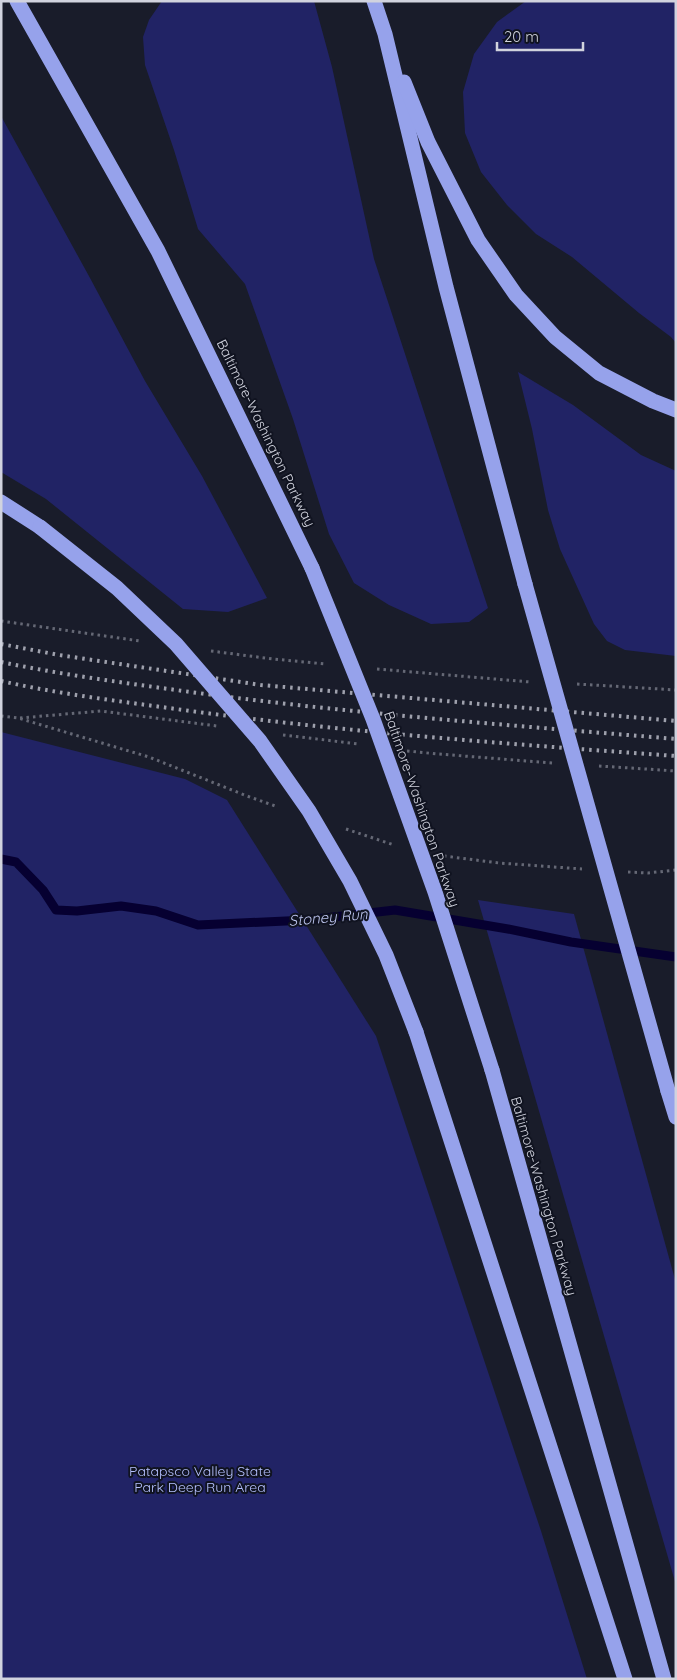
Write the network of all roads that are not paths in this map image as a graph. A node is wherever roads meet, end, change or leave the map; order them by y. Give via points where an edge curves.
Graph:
1 (18, 1) edge
2 (374, 1) edge
3 (385, 34) junction
4 (676, 410) edge
5 (1, 502) edge
6 (676, 1117) edge
7 (626, 1679) edge
8 (664, 1679) edge

1 - 8 highway, Baltimore-Washington Parkway, bridge via 158,250 312,568 380,737 435,892 492,1070
2 - 3 highway
3 - 4 highway via 428,142 478,240 516,295 555,337 599,373
3 - 6 highway, bridge via 446,287 525,584
5 - 7 highway, bridge via 40,527 117,588 176,644 260,742 309,811 350,881 386,955 416,1032

